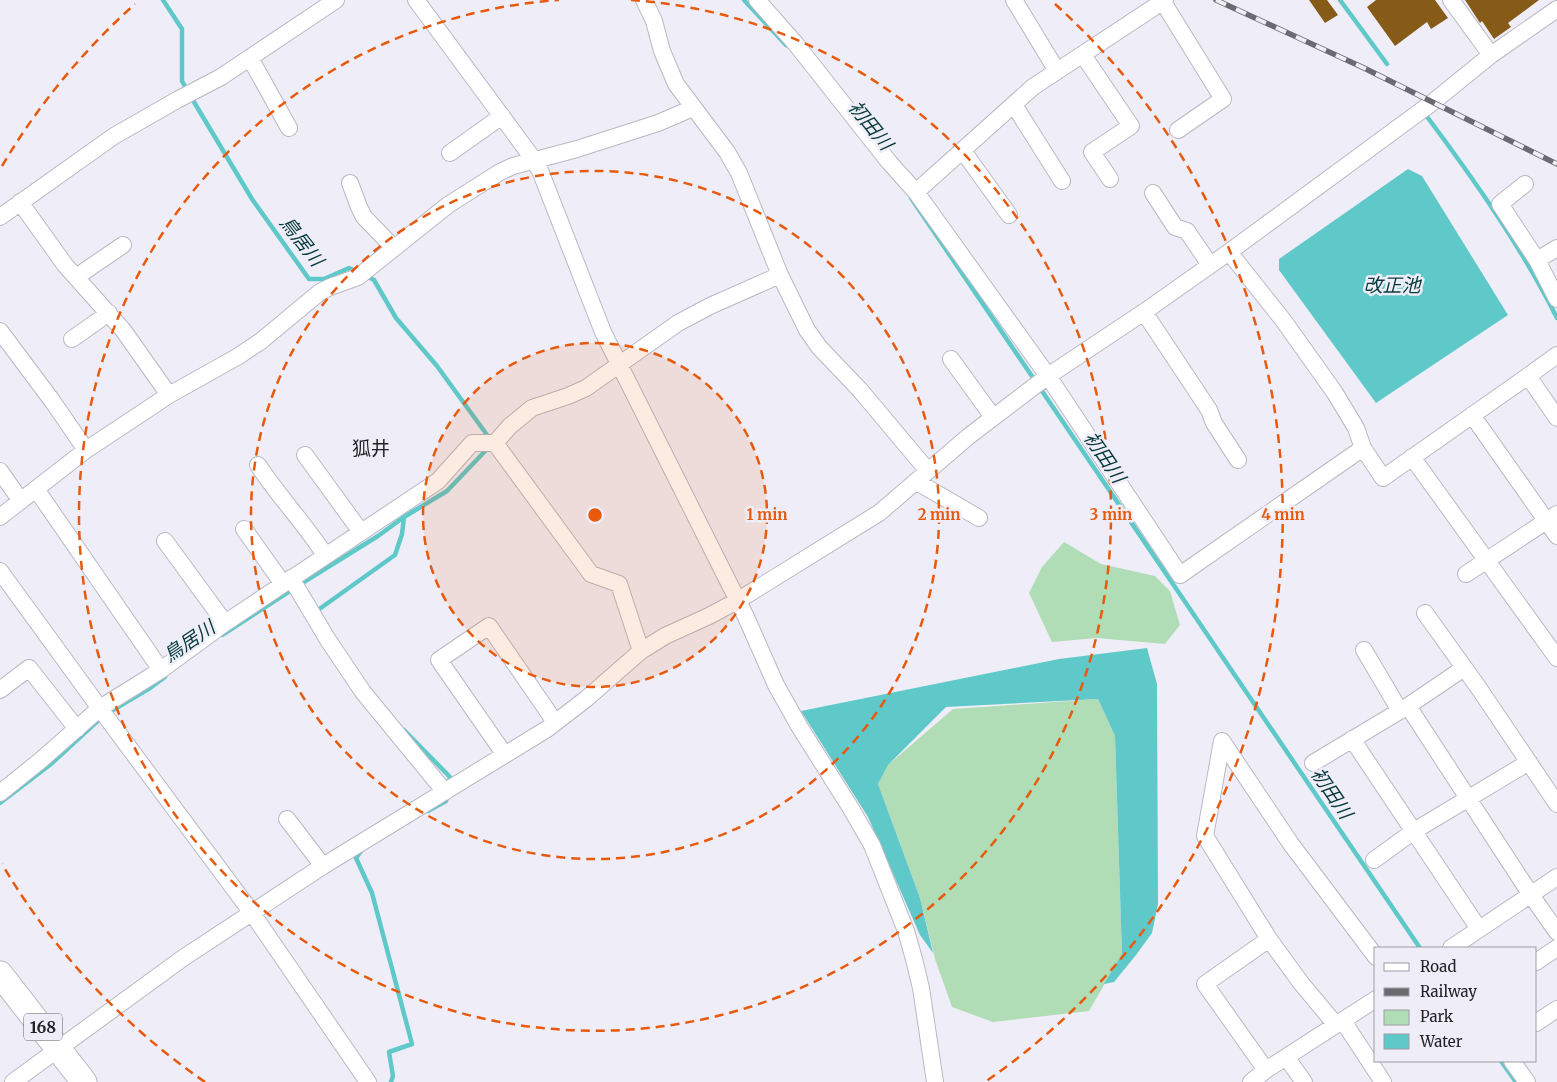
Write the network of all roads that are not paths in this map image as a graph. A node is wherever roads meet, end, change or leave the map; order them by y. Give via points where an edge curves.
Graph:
1 (336, 0) edge
2 (416, 0) edge
3 (644, 0) edge
4 (757, 0) edge
5 (1014, 0) edge
6 (1451, 0) edge
7 (1164, 1) edge
8 (1557, 9) edge
9 (1083, 55) junction
10 (1491, 55) junction
11 (250, 58) junction
12 (1057, 71) junction
13 (1014, 105) junction
14 (693, 108) junction
15 (502, 116) junction
16 (288, 128) dead end
17 (1178, 130) dead end
18 (963, 151) junction
19 (450, 153) dead end
20 (534, 160) junction
21 (1110, 179) dead end
22 (1062, 181) dead end
23 (350, 183) dead end
24 (1525, 184) dead end
25 (916, 192) junction
26 (1153, 193) dead end
27 (20, 202) junction
28 (1009, 215) dead end
29 (0, 217) edge
30 (123, 245) dead end
31 (394, 248) junction
32 (1557, 248) edge
33 (1228, 252) junction
34 (1537, 260) junction
35 (1210, 265) junction
36 (780, 275) junction
37 (76, 277) junction
38 (1557, 299) edge
39 (1144, 312) junction
40 (110, 314) junction
41 (0, 332) edge
42 (72, 339) dead end
43 (1557, 355) edge
44 (951, 359) dead end
45 (619, 365) junction
46 (1048, 376) junction
47 (1528, 376) junction
48 (170, 395) junction
49 (1472, 415) junction
50 (993, 417) junction
51 (1557, 418) edge
52 (495, 443) junction
53 (1363, 448) junction
54 (86, 450) junction
55 (305, 455) dead end
56 (1412, 457) junction
57 (1238, 460) dead end
58 (258, 465) dead end
59 (0, 471) edge
60 (922, 477) junction
61 (36, 489) junction
62 (21, 501) junction
63 (0, 517) edge
64 (1552, 517) edge
65 (979, 518) dead end
66 (244, 529) dead end
67 (361, 532) junction
68 (1557, 536) edge
69 (166, 540) dead end
70 (325, 555) junction
71 (1486, 559) junction
72 (0, 571) edge
73 (1466, 574) dead end
74 (291, 584) junction
75 (737, 601) junction
76 (1424, 613) dead end
77 (225, 623) junction
78 (1364, 650) dead end
79 (641, 651) junction
80 (1557, 658) edge
81 (1464, 668) junction
82 (161, 670) junction
83 (0, 690) edge
84 (1404, 709) junction
85 (103, 713) junction
86 (555, 722) junction
87 (77, 729) junction
88 (1352, 739) junction
89 (505, 756) junction
90 (1528, 762) junction
91 (1313, 763) dead end
92 (448, 790) junction
93 (0, 792) edge
94 (1468, 798) junction
95 (1557, 804) edge
96 (287, 819) dead end
97 (1414, 831) junction
98 (1374, 860) dead end
99 (323, 866) junction
100 (1557, 877) edge
101 (1531, 894) junction
102 (252, 913) junction
103 (1479, 929) junction
104 (1557, 932) edge
105 (1269, 938) junction
106 (1452, 947) edge
107 (1557, 948) edge
108 (1374, 954) edge
109 (1537, 961) edge
110 (0, 974) edge
111 (1374, 1000) edge
112 (1557, 1009) edge
113 (1537, 1022) edge
114 (1339, 1023) junction
115 (60, 1049) junction
116 (1286, 1057) junction
117 (1513, 1062) edge
118 (1266, 1070) junction
119 (13, 1082) edge
120 (84, 1082) edge
121 (368, 1082) edge
122 (935, 1082) edge
123 (1251, 1082) edge
124 (1304, 1082) edge
125 (1383, 1082) edge
126 (1528, 1082) edge

1 - 11 street
2 - 15 street
3 - 14 street via 668,67
4 - 25 street
5 - 12 street
6 - 10 street
7 - 9 street
7 - 17 street via 1223,100
8 - 10 street
9 - 12 street
9 - 21 street via 1131,126 1092,152
10 - 33 street via 1433,102
11 - 16 street
11 - 27 street via 94,150
12 - 13 street
13 - 18 street
13 - 22 street
14 - 20 street via 658,123
14 - 36 street via 728,152 739,173
15 - 19 street
15 - 20 street
18 - 25 street
18 - 28 street
20 - 31 street via 500,172 448,205
20 - 45 street via 592,307
23 - 31 street via 364,217
24 - 34 street via 1500,204
25 - 46 street
26 - 35 street via 1175,227 1187,231
27 - 29 street
27 - 37 street
30 - 37 street
31 - 48 street via 358,277 320,292 261,340
32 - 34 street
33 - 35 street
33 - 53 street via 1283,320 1335,393 1356,428
34 - 38 street
35 - 39 street
36 - 45 street via 678,323
36 - 60 street via 807,330 860,390
37 - 40 street
39 - 46 street
39 - 57 street
40 - 42 street
40 - 48 street
41 - 54 street
43 - 47 street
44 - 50 street
45 - 52 street via 578,392 532,408
45 - 75 street
46 - 50 street
46 - 53 street via 1180,575
47 - 49 street
47 - 51 street
48 - 54 street
49 - 56 street
49 - 64 street
50 - 60 street
52 - 67 street via 472,443 438,481
52 - 79 street via 591,574 619,584
53 - 56 street via 1383,478
54 - 61 street
55 - 67 street
56 - 71 street
58 - 70 street
59 - 62 street
60 - 65 street
60 - 75 street via 854,530
61 - 62 street
61 - 82 street
62 - 63 street
64 - 68 street
64 - 71 street
66 - 74 street
67 - 70 street
69 - 77 street
70 - 74 street
71 - 73 street
71 - 80 street
72 - 85 street
74 - 77 street
74 - 92 street via 363,692
75 - 79 street
75 - 122 street via 787,706 872,845 906,931 922,988
76 - 81 street
77 - 82 street
78 - 84 street
79 - 86 street via 586,700
81 - 84 street
81 - 90 street
82 - 85 street
83 - 87 street via 29,668
84 - 88 street
84 - 94 street
85 - 87 street
85 - 102 street
86 - 89 street
86 - 89 street via 489,626 439,660
87 - 93 street
88 - 91 street
88 - 97 street
89 - 92 street
90 - 94 street
90 - 95 street
92 - 99 street
94 - 97 street
94 - 101 street
96 - 99 street
97 - 98 street
97 - 103 street
99 - 102 street
100 - 101 street
101 - 103 street
101 - 104 street
102 - 115 street via 183,958
102 - 121 street
103 - 106 street
105 - 108 street via 1204,836 1222,741 1292,844
105 - 114 street via 1301,983
105 - 118 street via 1205,984
107 - 109 street
110 - 115 highway, 168
111 - 114 street
112 - 113 street
114 - 116 street
114 - 125 street
115 - 119 street
115 - 120 highway, 168
116 - 118 street
116 - 124 street
117 - 126 street
118 - 123 street

